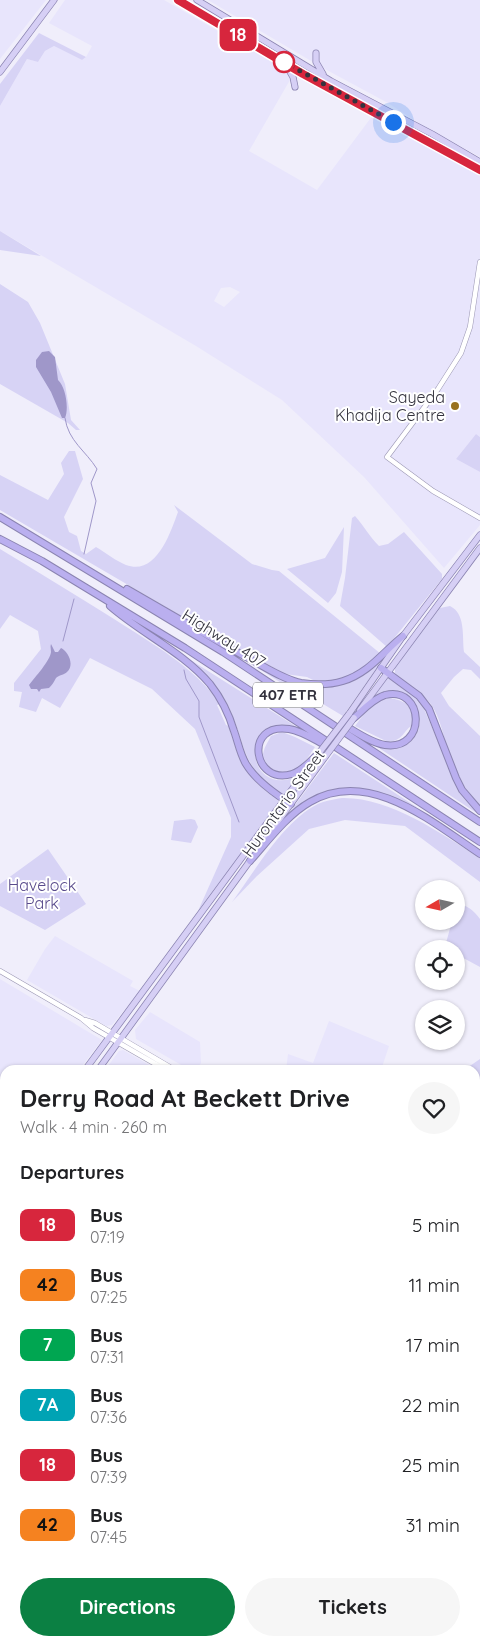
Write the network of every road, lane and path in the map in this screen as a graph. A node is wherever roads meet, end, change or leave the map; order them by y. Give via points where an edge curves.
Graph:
1 (54, 0) edge
2 (178, 0) edge
3 (197, 0) edge
4 (316, 53) dead end
5 (285, 63) junction
6 (0, 72) edge
7 (324, 76) junction
8 (295, 87) dead end
9 (344, 88) junction
10 (341, 94) junction
11 (367, 100) junction
12 (363, 106) junction
13 (468, 155) junction
14 (464, 161) junction
15 (480, 162) edge
16 (480, 170) edge
17 (480, 262) edge
18 (0, 517) edge
19 (480, 518) edge
20 (480, 535) edge
21 (0, 539) edge
22 (480, 548) edge
23 (93, 574) junction
24 (96, 594) junction
25 (403, 636) junction
26 (381, 668) junction
27 (388, 672) junction
28 (352, 716) junction
29 (324, 718) junction
30 (342, 752) junction
31 (322, 755) junction
32 (288, 802) junction
33 (480, 811) edge
34 (480, 822) edge
35 (480, 842) edge
36 (480, 854) edge
37 (250, 861) junction
38 (0, 971) edge
39 (110, 1035) junction
40 (120, 1041) junction
41 (89, 1065) edge
42 (102, 1065) edge
43 (158, 1065) edge
44 (166, 1065) edge

1 - 6 main road
2 - 5 main road
3 - 7 main road
4 - 7 main road via 316,62
5 - 8 main road
5 - 10 main road
7 - 9 main road
9 - 10 main road
9 - 11 main road
10 - 12 main road
11 - 12 main road
11 - 13 main road
12 - 14 main road
13 - 14 main road
13 - 15 main road
14 - 16 main road
17 - 19 street via 470,327 461,353 387,457
18 - 23 highway, Highway 407 / 407 ETR
20 - 25 main road, Hurontario Street
21 - 24 highway, Highway 407 / 407 ETR
22 - 27 main road, Hurontario Street
23 - 25 highway via 101,574 273,671 310,684 333,683 354,676 372,665
23 - 29 highway, Highway 407 / 407 ETR via 223,652
24 - 30 highway, Highway 407 / 407 ETR via 185,648
24 - 32 highway via 207,680 223,703 246,764 260,781
25 - 26 main road, Hurontario Street
26 - 27 highway
26 - 28 main road, Hurontario Street
27 - 28 main road, Hurontario Street
27 - 33 highway via 430,709 456,778
28 - 29 highway via 390,694 401,696 410,703 416,721 414,731 407,739 392,745 372,740
28 - 31 main road, Hurontario Street, bridge
29 - 34 highway, Highway 407 / 407 ETR
30 - 31 highway via 290,729 272,730 257,747 267,770 283,776 299,771
30 - 35 highway, Highway 407 / 407 ETR
31 - 32 main road, Hurontario Street
32 - 37 main road, Hurontario Street
32 - 39 main road, Hurontario Street
36 - 37 highway via 412,810 373,793 356,791 333,793 311,801 297,811
37 - 40 main road, Hurontario Street
38 - 39 street via 95,1023
39 - 40 street
39 - 41 main road, Hurontario Street
40 - 42 main road, Hurontario Street
40 - 43 street
40 - 44 street

